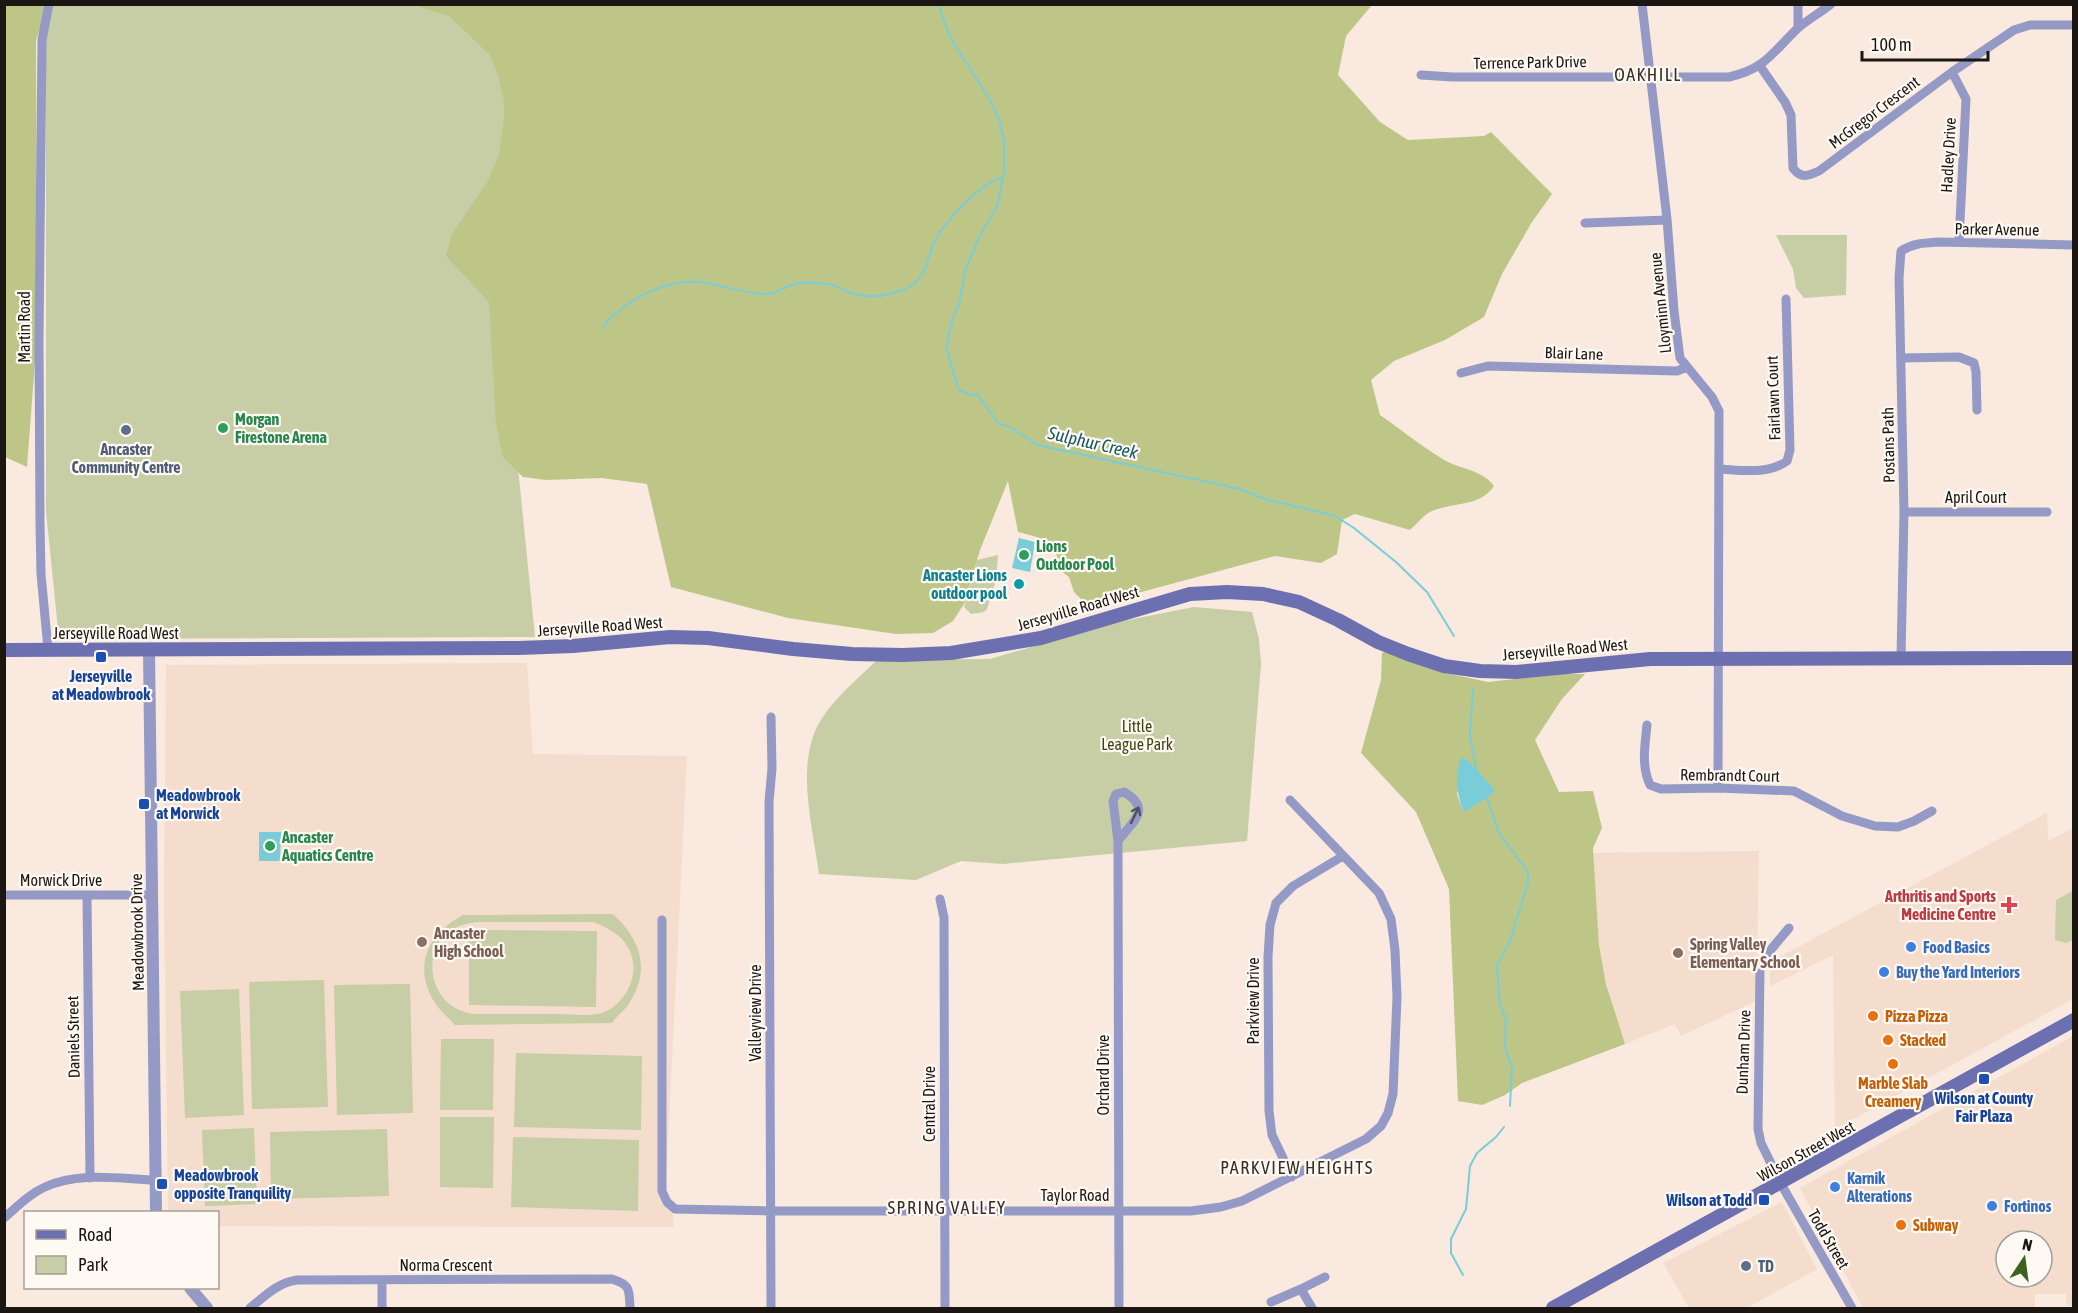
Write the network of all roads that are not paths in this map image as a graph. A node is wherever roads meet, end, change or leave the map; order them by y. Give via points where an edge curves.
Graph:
1 (49, 4) edge
2 (1642, 4) edge
3 (1798, 4) edge
4 (1831, 4) edge
5 (2073, 25) edge
6 (1798, 28) junction
7 (1760, 66) junction
8 (1952, 72) junction
9 (1420, 75) dead end
10 (1651, 76) junction
11 (1667, 220) junction
12 (1585, 223) dead end
13 (1959, 242) junction
14 (1919, 244) joint
15 (2073, 245) edge
16 (1786, 299) dead end
17 (1901, 358) junction
18 (1687, 367) junction
19 (1461, 373) dead end
20 (1977, 410) dead end
21 (1719, 469) junction
22 (1904, 512) junction
23 (2047, 512) dead end
24 (48, 649) junction
25 (4, 650) edge
26 (149, 650) junction
27 (1901, 657) junction
28 (2073, 658) edge
29 (1719, 659) junction
30 (771, 717) dead end
31 (1647, 725) dead end
32 (1718, 788) junction
33 (1290, 800) dead end
34 (1932, 811) dead end
35 (1118, 841) junction
36 (1343, 856) junction
37 (4, 895) edge
38 (87, 895) junction
39 (153, 895) junction
40 (940, 899) dead end
41 (662, 920) dead end
42 (1789, 928) dead end
43 (2073, 1020) edge
44 (1292, 1177) junction
45 (90, 1178) junction
46 (156, 1180) junction
47 (1781, 1184) junction
48 (1119, 1209) junction
49 (945, 1210) junction
50 (156, 1211) edge
51 (770, 1211) junction
52 (4, 1218) edge
53 (1325, 1277) dead end
54 (382, 1281) junction
55 (192, 1289) edge
56 (1301, 1290) junction
57 (1271, 1302) dead end
58 (207, 1308) edge
59 (250, 1308) edge
60 (382, 1308) edge
61 (630, 1308) edge
62 (771, 1308) edge
63 (945, 1308) edge
64 (1119, 1308) edge
65 (1312, 1308) edge
66 (1553, 1308) edge
67 (1852, 1308) edge

1 - 24 street, Martin Road via 42,40 39,341 41,574
2 - 10 street, Lloyminn Avenue
3 - 6 street
4 - 6 street, Terrence Park Drive
5 - 8 street, McGregor Crescent via 2030,25 2014,30
6 - 7 street, Terrence Park Drive
7 - 8 street, McGregor Crescent via 1791,115 1793,168 1807,177
7 - 10 street, Terrence Park Drive via 1729,77
8 - 13 street, Hadley Drive via 1966,99
9 - 10 street, Terrence Park Drive
10 - 11 street, Lloyminn Avenue
11 - 12 street
11 - 18 street, Lloyminn Avenue via 1680,357
13 - 14 street, Parker Avenue
13 - 15 street, Parker Avenue
14 - 17 street, Postans Path via 1901,251
16 - 21 street, Fairlawn Court via 1790,450 1787,461 1766,470
17 - 20 street via 1959,357 1974,363
17 - 22 street, Postans Path
18 - 19 street, Blair Lane via 1677,371 1488,366
18 - 21 street, Lloyminn Avenue via 1719,411
21 - 29 street, Lloyminn Avenue
22 - 23 street, April Court
22 - 27 street, Postans Path
24 - 25 main road, Jerseyville Road West
24 - 26 main road, Jerseyville Road West
26 - 29 main road, Jerseyville Road West via 519,648 670,637 852,654 951,653 1041,638 1190,594 1227,592 1299,602 1408,654 1471,670 1516,672 1650,659
26 - 39 street, Meadowbrook Drive
27 - 28 main road, Jerseyville Road West
27 - 29 main road, Jerseyville Road West
29 - 32 street, Lloyminn Avenue
30 - 51 street, Valleyview Drive
31 - 32 street, Rembrandt Court via 1644,764 1650,785 1661,789
32 - 34 street, Rembrandt Court via 1794,791 1842,816 1875,826 1898,826
33 - 36 street, Taylor Road
35 -> 35 street, Orchard Drive via 1140,806 1124,792 1116,794 1113,801
35 - 48 street, Orchard Drive
36 - 44 street, Parkview Drive via 1293,886 1276,903 1270,925 1269,1111 1272,1135
36 - 44 street, Taylor Road via 1378,893 1391,919 1397,997 1393,1094 1382,1126 1366,1139
37 - 38 street, Morwick Drive
38 - 39 street, Morwick Drive
38 - 45 street, Daniels Street
39 - 46 street, Meadowbrook Drive
40 - 49 street, Central Drive via 944,918
41 - 51 street, Taylor Road via 662,1191 675,1209
42 - 47 street, Dunham Drive via 1760,967 1758,1129
43 - 47 main road, Wilson Street West
44 - 48 street, Taylor Road via 1221,1207
45 - 46 street
45 - 52 street via 45,1186
46 - 50 street, Meadowbrook Drive
47 - 66 main road, Wilson Street West
47 - 67 street, Todd Street
48 - 49 street, Taylor Road
48 - 64 street, Orchard Drive
49 - 51 street, Taylor Road
49 - 63 street, Central Drive
51 - 62 street, Valleyview Drive
53 - 56 street
54 - 59 street, Norma Crescent via 287,1281
54 - 60 street
54 - 61 street, Norma Crescent via 612,1279 624,1282
55 - 58 street
56 - 57 street
56 - 65 street

